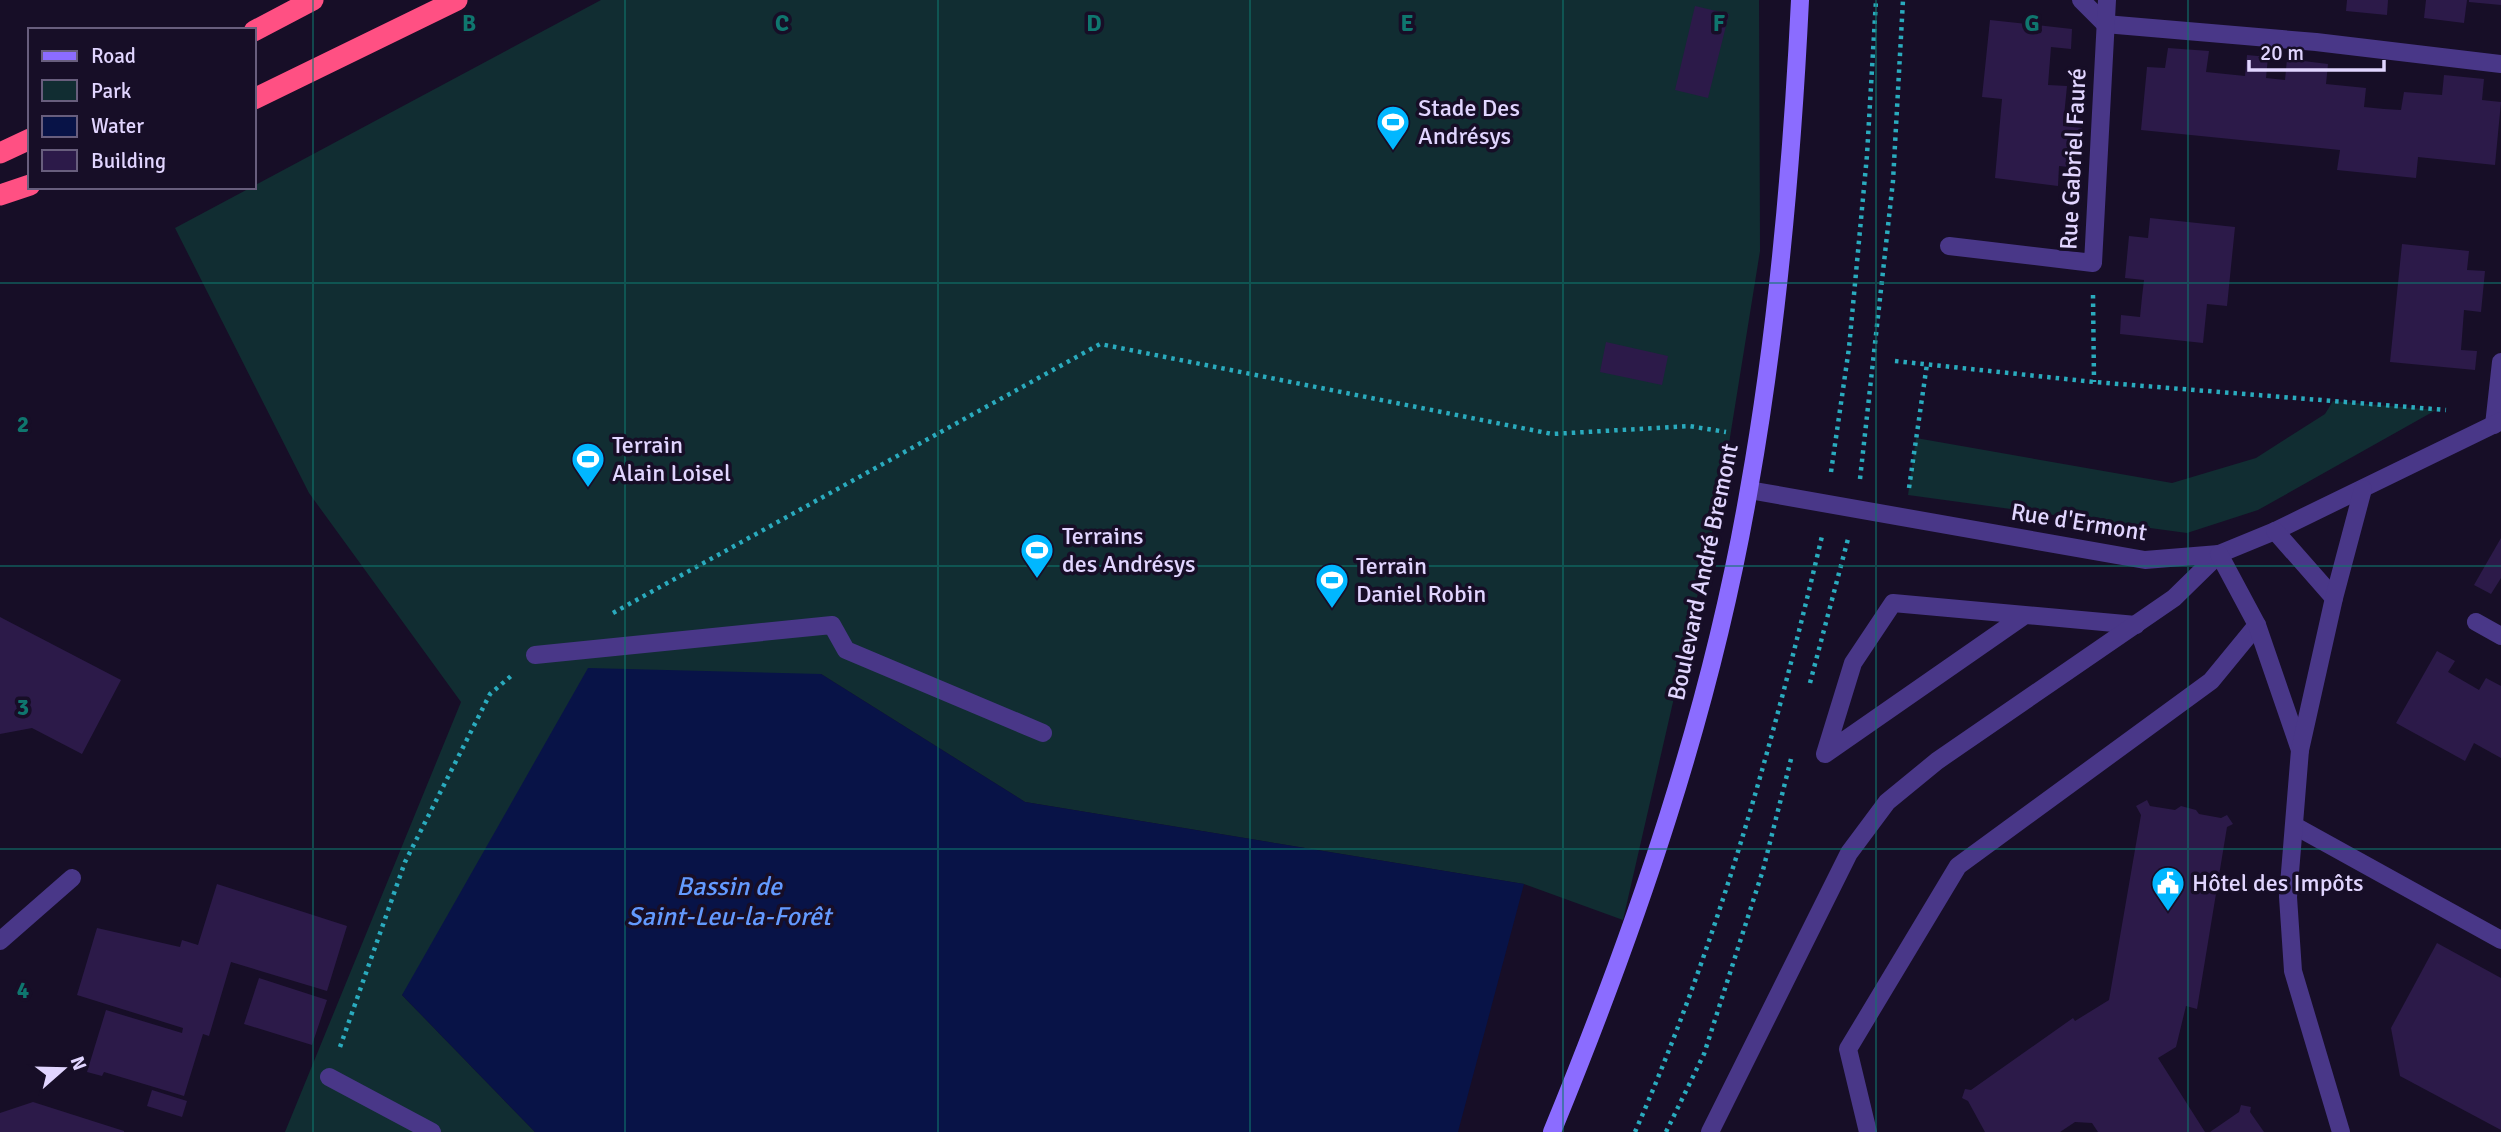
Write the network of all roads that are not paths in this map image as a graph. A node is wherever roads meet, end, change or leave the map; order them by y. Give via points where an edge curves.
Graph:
1 (313, 0) edge
2 (457, 0) edge
3 (1800, 0) edge
4 (2081, 0) edge
5 (2107, 0) edge
6 (2105, 24) junction
7 (256, 30) edge
8 (2501, 64) edge
9 (256, 98) edge
10 (28, 140) edge
11 (0, 153) edge
12 (28, 186) edge
13 (0, 195) edge
14 (1950, 246) dead end
15 (2501, 362) edge
16 (2497, 420) edge
17 (2363, 489) junction
18 (1749, 491) junction
19 (2275, 531) junction
20 (2219, 554) junction
21 (2334, 598) junction
22 (2025, 615) junction
23 (2476, 622) dead end
24 (2136, 625) junction
25 (2257, 625) junction
26 (2501, 636) edge
27 (535, 655) road end
28 (1043, 733) dead end
29 (2300, 750) junction
30 (2295, 825) junction
31 (72, 878) dead end
32 (2501, 940) edge
33 (0, 941) edge
34 (329, 1077) road end
35 (432, 1132) edge
36 (1552, 1132) edge
37 (1710, 1132) edge
38 (1868, 1132) edge
39 (2341, 1132) edge

1 - 7 highway
2 - 9 highway
3 - 18 street, Boulevard André Bremont via 1788,199
4 - 6 street
5 - 6 street, Rue Gabriel Fauré
6 - 8 street
6 - 14 street, Rue Gabriel Fauré via 2093,263
10 - 11 highway
12 - 13 highway
15 - 16 street
16 - 17 street, Rue d'Ermont
17 - 19 street, Rue d'Ermont
17 - 21 street
18 - 20 street, Rue d'Ermont via 2145,559
18 - 36 street, Boulevard André Bremont via 1711,662 1659,847 1606,999
19 - 20 street, Rue d'Ermont
19 - 21 street
20 - 24 street via 2174,598
20 - 25 street
21 - 29 street
22 - 22 street via 1893,603 1853,663 1825,754
22 - 24 street
23 - 26 street
24 - 37 street via 1937,761 1887,802 1849,853
25 - 29 street
25 - 38 street via 2211,681 1958,866 1848,1049
27 - 28 street via 832,625 846,650
29 - 30 street
30 - 32 street
30 - 39 street via 2288,897 2293,971
31 - 33 street
34 - 35 street

